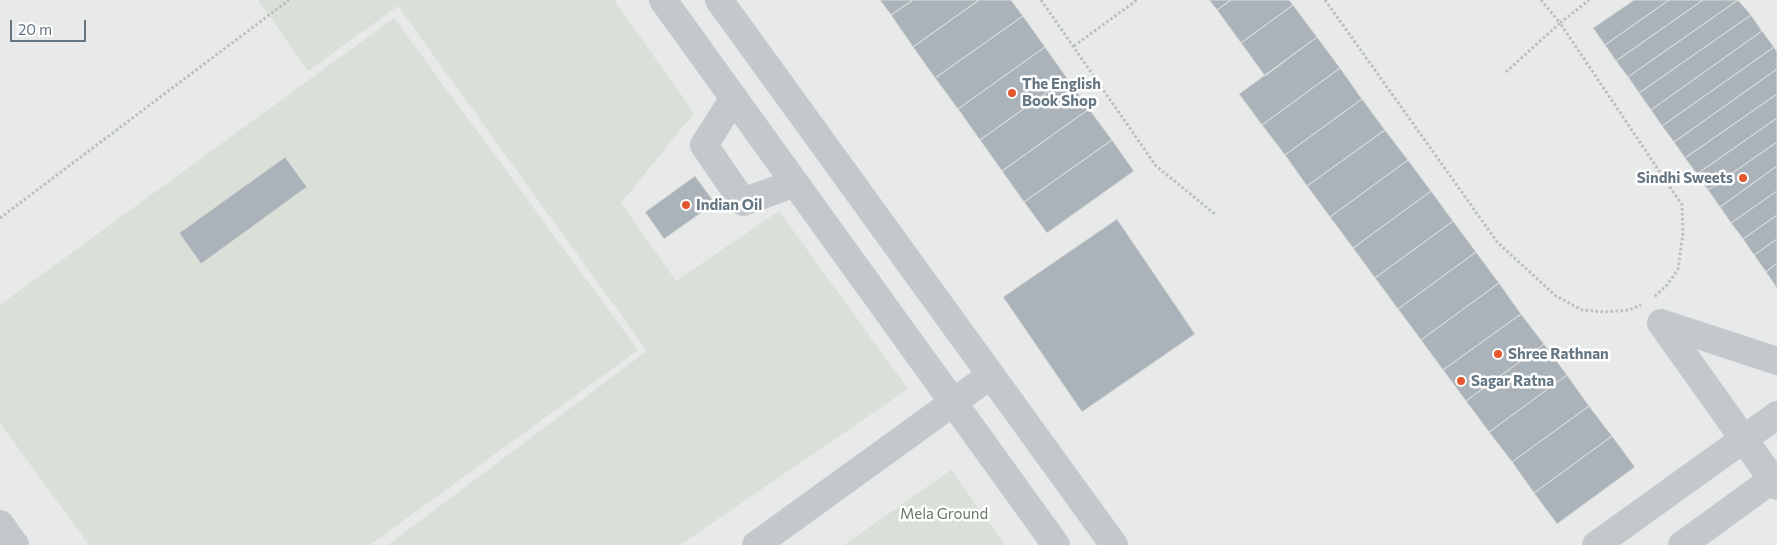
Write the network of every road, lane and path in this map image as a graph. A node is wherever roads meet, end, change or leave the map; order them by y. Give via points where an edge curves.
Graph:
1 (289, 0) edge
2 (663, 0) edge
3 (719, 0) edge
4 (1042, 0) edge
5 (1137, 0) edge
6 (1325, 0) edge
7 (1541, 0) edge
8 (1589, 0) edge
9 (1560, 23) junction
10 (1074, 46) junction
11 (1506, 72) dead end
12 (734, 98) junction
13 (794, 183) junction
14 (1216, 215) dead end
15 (0, 218) edge
16 (1777, 361) edge
17 (991, 375) junction
18 (953, 402) junction
19 (1777, 415) edge
20 (1742, 440) junction
21 (1775, 481) edge
22 (0, 524) edge
23 (15, 545) edge
24 (756, 545) edge
25 (1056, 545) edge
26 (1114, 545) edge
27 (1596, 545) edge
28 (1682, 545) edge

1 - 15 path
2 - 12 street
3 - 17 street
4 - 10 path
5 - 10 path
6 - 9 path via 1498,243 1556,296 1582,310 1629,310 1648,303 1678,269 1683,233 1682,205
7 - 9 path
8 - 9 path
9 - 11 path
10 - 14 path via 1156,166
12 - 13 street
12 - 13 street via 704,145 743,202
13 - 18 street
16 - 20 street via 1661,323
17 - 18 street
17 - 26 street
18 - 24 street
18 - 25 street
19 - 20 street
20 - 21 street
20 - 27 street
21 - 28 street
22 - 23 street

